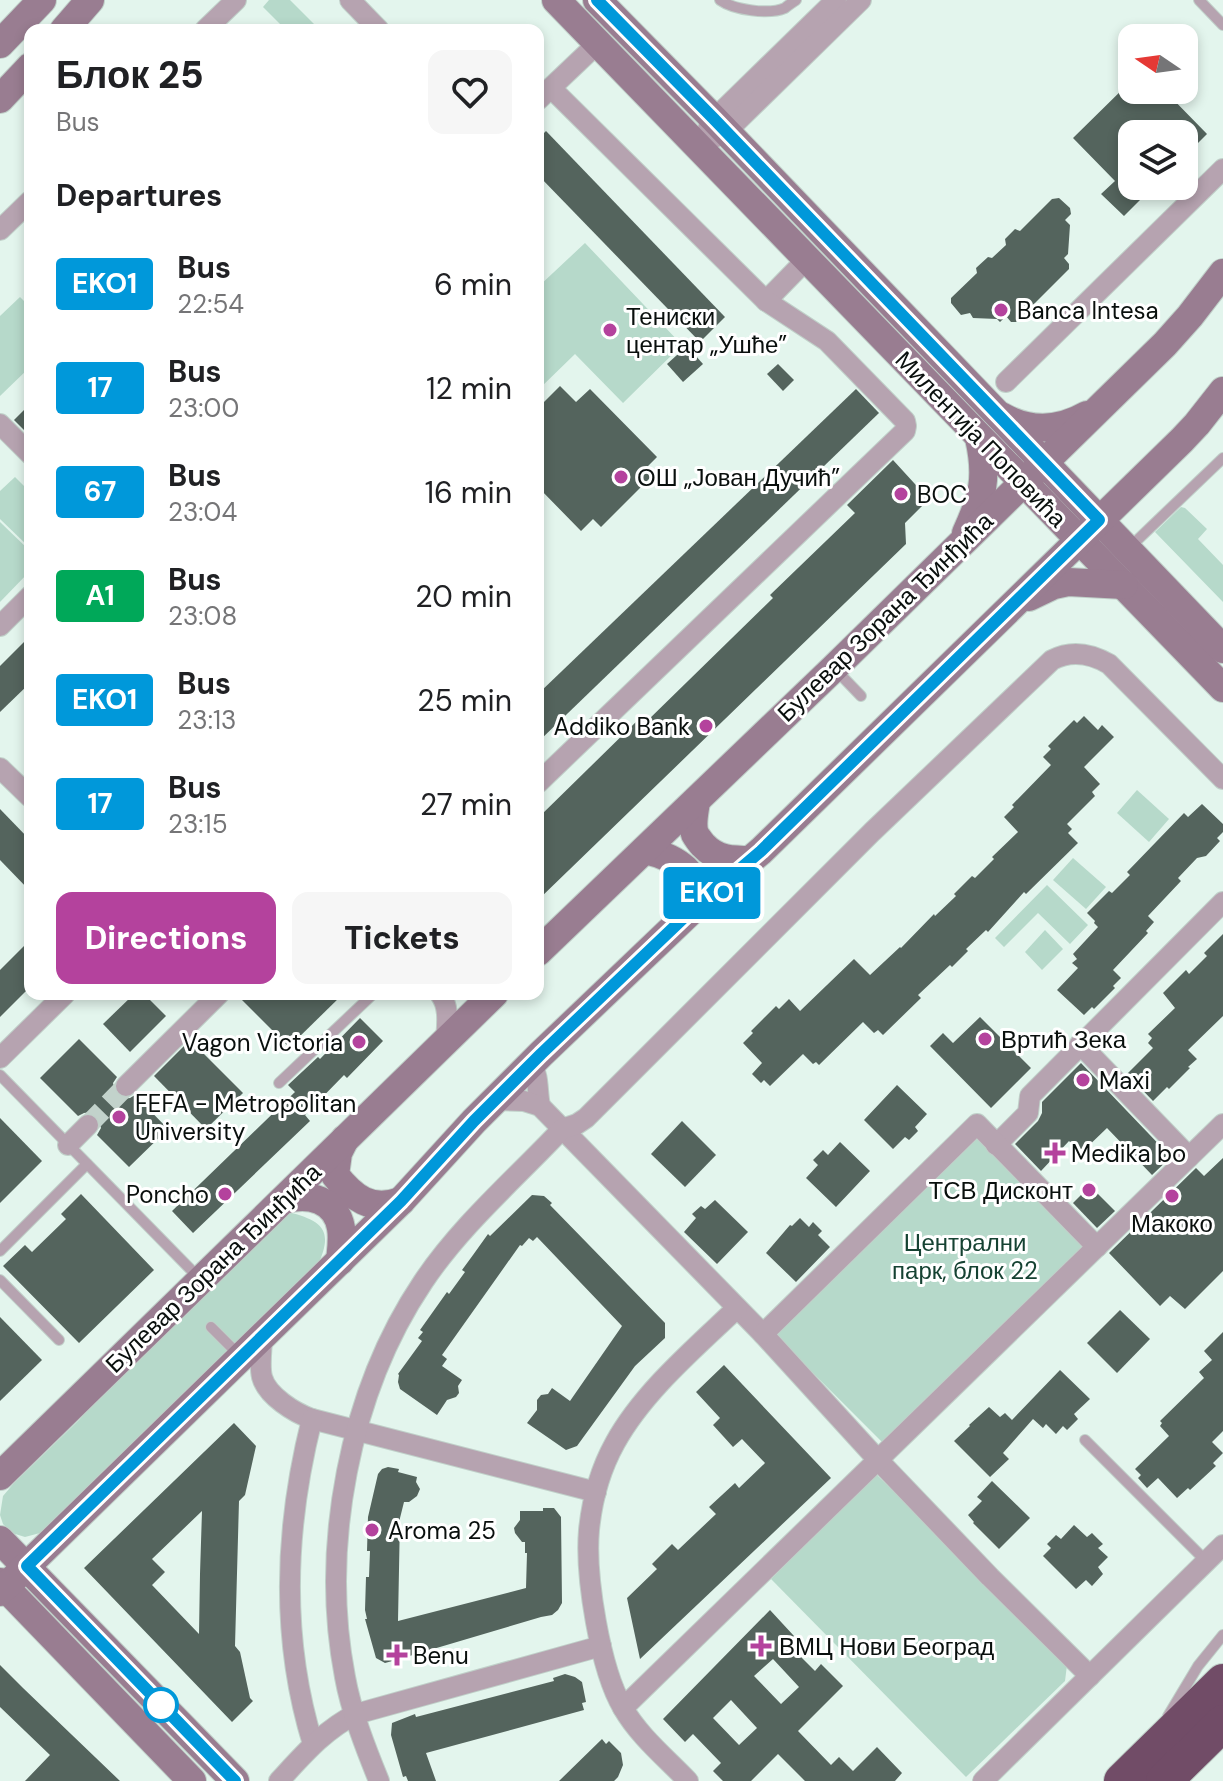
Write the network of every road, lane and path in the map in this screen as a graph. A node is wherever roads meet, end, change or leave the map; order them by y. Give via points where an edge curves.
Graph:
1 (42, 0) edge
2 (90, 0) edge
3 (236, 0) edge
4 (350, 0) edge
5 (556, 0) edge
6 (597, 0) edge
7 (720, 0) edge
8 (796, 0) edge
9 (836, 0) edge
10 (861, 0) edge
11 (1199, 0) edge
12 (69, 24) edge
13 (211, 24) edge
14 (373, 24) edge
15 (1223, 25) edge
16 (598, 43) junction
17 (0, 44) edge
18 (24, 73) edge
19 (544, 94) edge
20 (0, 99) edge
21 (720, 125) junction
22 (697, 146) junction
23 (1223, 169) edge
24 (24, 207) edge
25 (0, 230) edge
26 (807, 259) junction
27 (1223, 273) edge
28 (766, 301) junction
29 (1006, 382) dead end
30 (1223, 391) edge
31 (1107, 402) junction
32 (997, 414) junction
33 (0, 424) edge
34 (979, 438) junction
35 (24, 448) edge
36 (1223, 458) edge
37 (1044, 463) junction
38 (1023, 483) junction
39 (1089, 530) junction
40 (962, 543) junction
41 (1128, 550) junction
42 (1124, 585) junction
43 (24, 602) edge
44 (1014, 604) junction
45 (0, 626) edge
46 (1223, 649) edge
47 (834, 668) junction
48 (1223, 688) edge
49 (861, 696) dead end
50 (0, 768) edge
51 (544, 777) edge
52 (1223, 779) edge
53 (24, 791) edge
54 (696, 801) junction
55 (645, 850) junction
56 (751, 860) junction
57 (1223, 902) edge
58 (693, 909) junction
59 (544, 946) edge
60 (59, 1000) edge
61 (213, 1000) edge
62 (367, 1000) edge
63 (443, 1000) edge
64 (452, 1000) edge
65 (486, 1000) edge
66 (488, 1000) edge
67 (446, 1041) junction
68 (1080, 1044) junction
69 (0, 1058) edge
70 (532, 1064) junction
71 (0, 1075) edge
72 (279, 1083) dead end
73 (126, 1086) tunnel mouth
74 (496, 1100) junction
75 (540, 1106) junction
76 (1223, 1124) edge
77 (88, 1125) tunnel mouth
78 (562, 1129) junction
79 (345, 1138) junction
80 (68, 1145) junction
81 (996, 1145) junction
82 (1189, 1157) junction
83 (87, 1164) junction
84 (284, 1200) junction
85 (401, 1201) junction
86 (1097, 1247) junction
87 (0, 1251) edge
88 (340, 1261) junction
89 (0, 1280) edge
90 (202, 1280) junction
91 (737, 1308) junction
92 (211, 1327) dead end
93 (763, 1334) junction
94 (262, 1337) junction
95 (59, 1340) dead end
96 (232, 1366) junction
97 (262, 1380) junction
98 (312, 1419) junction
99 (358, 1430) junction
100 (1085, 1440) dead end
101 (878, 1460) junction
102 (0, 1476) edge
103 (596, 1492) junction
104 (0, 1540) edge
105 (1223, 1545) edge
106 (1206, 1561) junction
107 (27, 1566) junction
108 (2, 1587) edge
109 (1223, 1635) edge
110 (601, 1646) junction
111 (1090, 1676) junction
112 (1223, 1682) edge
113 (623, 1708) junction
114 (356, 1714) junction
115 (1223, 1723) edge
116 (313, 1744) junction
117 (1160, 1765) edge
118 (678, 1778) edge
119 (192, 1781) edge
120 (235, 1781) edge
121 (279, 1781) edge
122 (379, 1781) edge
123 (983, 1781) edge
124 (1122, 1781) edge

1 - 17 street
2 - 12 street
3 - 13 street
4 - 14 street
5 - 16 street, Милентија Поповића
6 - 21 street, Милентија Поповића
7 - 8 lane via 745,10 777,10
9 - 21 street
10 - 21 street
11 - 15 lane
16 - 19 street
16 - 22 street, Милентија Поповића
18 - 20 street
19 - 28 street, Милентија Поповића
21 - 22 street
21 - 32 street, Милентија Поповића
22 - 26 street, Милентија Поповића
23 - 29 street
24 - 25 street
26 - 28 street
26 - 34 street, Милентија Поповића
27 - 31 street, Булевар Зорана Ђинђића via 1179,329
28 - 51 street, Милентија Поповића via 827,341 905,421 905,431
30 - 39 street via 1197,424
31 - 32 street via 1052,428 1023,426
31 - 37 street, Булевар Зорана Ђинђића
32 - 37 street, Милентија Поповића
33 - 35 street
34 - 38 street, Милентија Поповића
34 - 40 street via 983,491
36 - 41 lane
37 - 38 street, Булевар Зорана Ђинђића
37 - 39 street, Милентија Поповића
38 - 39 street, Милентија Поповића
38 - 40 street, Булевар Зорана Ђинђића
39 - 41 street, Милентија Поповића
39 - 42 street, Милентија Поповића
39 - 44 street
40 - 47 street, Булевар Зорана Ђинђића
41 - 46 street, Милентија Поповића
42 - 44 street via 1063,583
42 - 48 street, Милентија Поповића
43 - 45 street
44 - 56 street
47 - 49 lane
47 - 54 street, Булевар Зорана Ђинђића
50 - 53 street
52 - 78 street via 1110,665 1073,654 1052,660 586,1118
54 - 55 street, Булевар Зорана Ђинђића
54 - 56 street via 694,833 706,848 731,861
55 - 58 street via 670,857 692,877
55 - 59 street, Булевар Зорана Ђинђића
56 - 58 street
57 - 68 street
58 - 70 street
60 - 69 street
61 - 73 street
62 - 72 lane
63 - 67 street
64 - 65 street via 469,1005
66 - 67 street, Булевар Зорана Ђинђића
67 - 79 street, Булевар Зорана Ђинђића
68 - 81 street via 1030,1096 1028,1113
68 - 82 street
70 - 74 street
70 - 75 street via 538,1074
71 - 80 lane
74 - 75 street
74 - 85 street
75 - 78 street
76 - 82 street
77 - 80 street
78 - 91 street
78 - 99 street via 460,1235 424,1281 381,1362
79 - 84 street, Булевар Зорана Ђинђића
79 - 85 street via 335,1175 347,1191 381,1206
80 - 83 lane
81 - 86 street
81 - 93 street via 977,1124
82 - 86 street
83 - 87 lane
83 - 90 lane
84 - 88 street via 306,1196 330,1206 342,1230
84 - 90 street, Булевар Зорана Ђинђића
85 - 88 street
86 - 101 street
88 - 94 street
89 - 95 lane
90 - 102 street, Булевар Зорана Ђинђића
91 - 93 street
91 - 103 street via 630,1419 603,1466
92 - 96 lane
93 - 101 street
94 - 96 street
94 - 97 street
96 - 97 street
96 - 107 street
97 - 98 street via 286,1407
98 - 99 street
98 - 116 street via 296,1495 289,1580 294,1657
99 - 103 street
99 - 114 street via 340,1514 335,1584 345,1679
100 - 106 lane
101 - 111 street
101 - 113 street
103 - 110 street via 590,1568
104 - 107 street
105 - 106 street
106 - 111 street
107 - 108 street
107 - 120 street
108 - 119 street
109 - 117 lane via 1198,1666 1160,1732
110 - 113 street
110 - 114 street
111 - 123 street
112 - 117 highway
113 - 118 street
114 - 116 street
114 - 122 street
115 - 117 highway
116 - 121 street
117 - 124 highway

